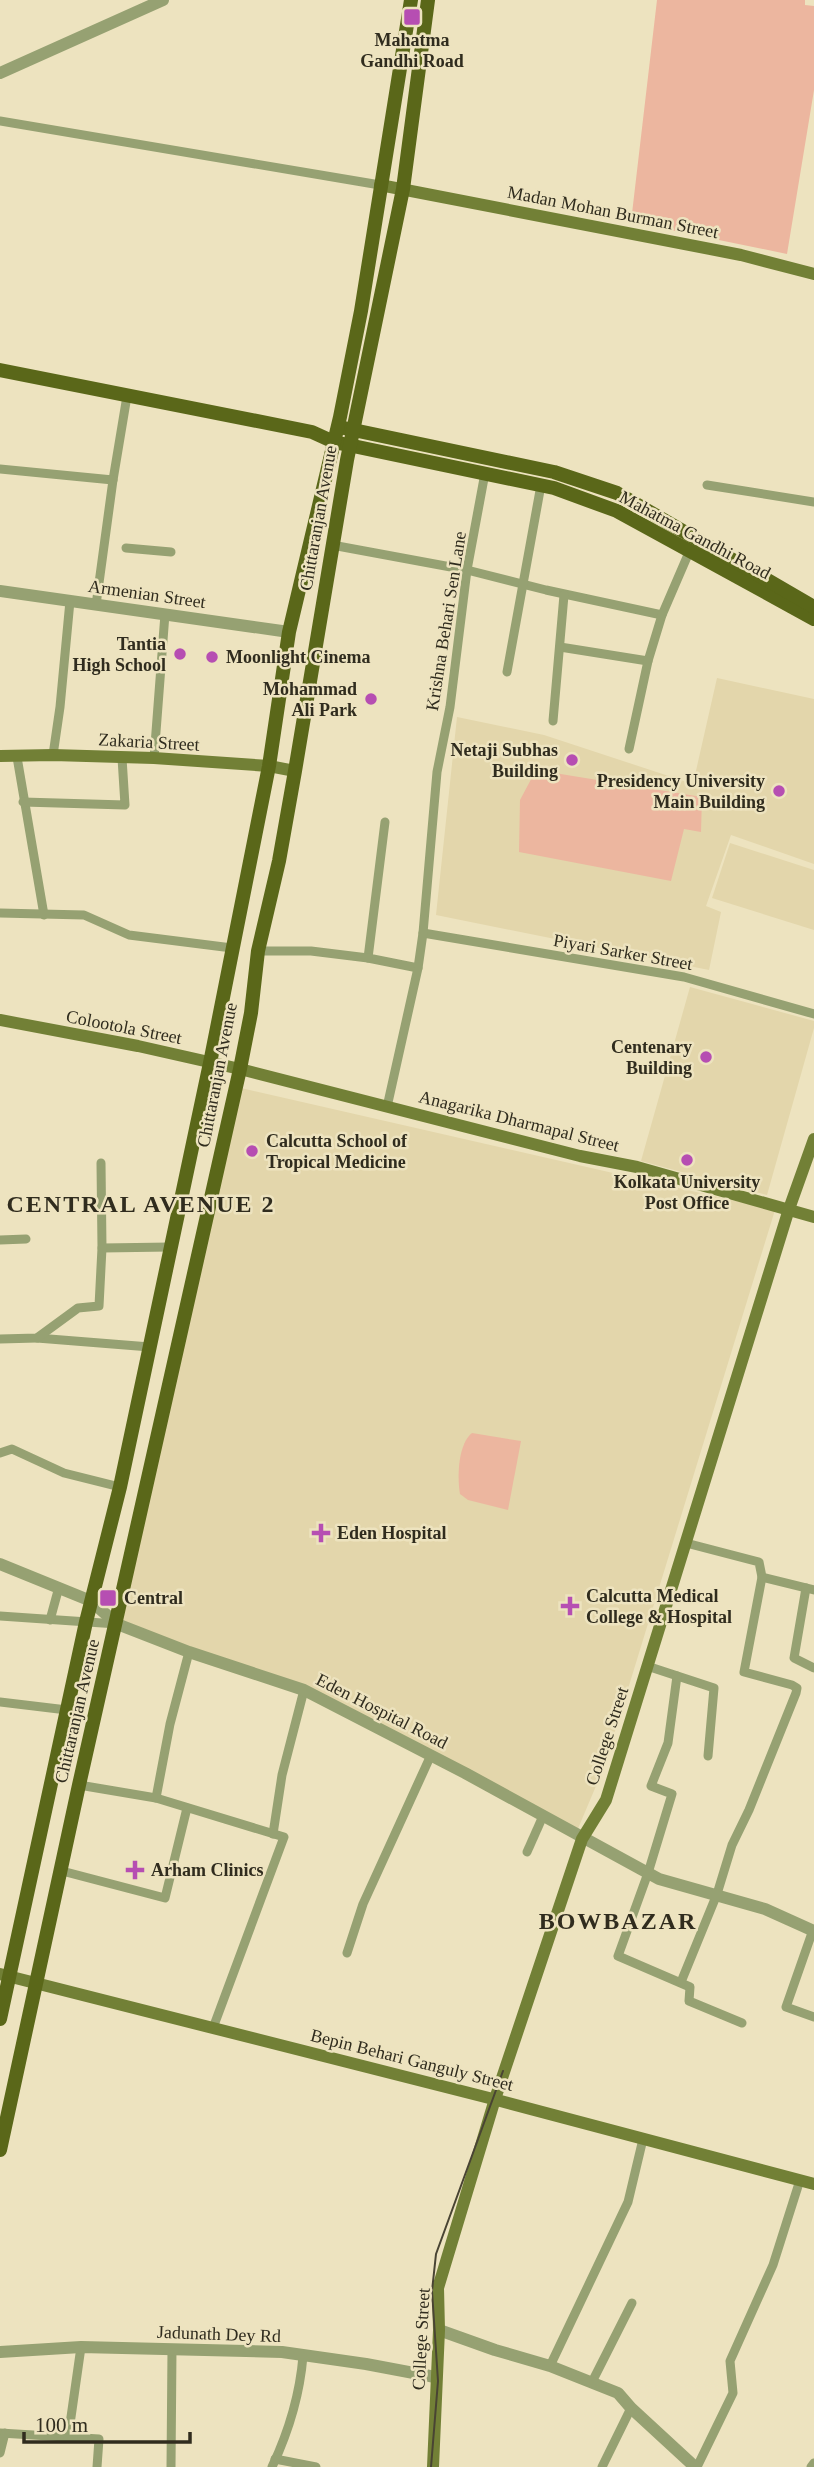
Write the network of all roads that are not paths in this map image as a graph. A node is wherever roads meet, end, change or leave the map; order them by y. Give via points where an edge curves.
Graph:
1 (163, 0) edge
2 (411, 0) edge
3 (428, 0) edge
4 (0, 73) edge
5 (0, 121) edge
6 (380, 185) junction
7 (403, 189) junction
8 (814, 274) edge
9 (0, 370) edge
10 (127, 396) junction
11 (338, 422) junction
12 (353, 429) junction
13 (350, 445) junction
14 (0, 469) edge
15 (485, 474) junction
16 (113, 480) junction
17 (541, 485) junction
18 (707, 485) dead end
19 (814, 502) edge
20 (332, 545) junction
21 (126, 548) dead end
22 (690, 550) junction
23 (172, 552) dead end
24 (467, 570) junction
25 (522, 584) junction
26 (0, 590) edge
27 (564, 595) junction
28 (71, 601) junction
29 (96, 605) junction
30 (814, 607) edge
31 (165, 614) junction
32 (662, 615) junction
33 (814, 619) edge
34 (289, 632) junction
35 (560, 647) junction
36 (649, 661) junction
37 (507, 672) dead end
38 (553, 720) dead end
39 (629, 748) dead end
40 (53, 755) junction
41 (0, 756) edge
42 (17, 758) junction
43 (122, 758) junction
44 (154, 758) junction
45 (268, 766) junction
46 (295, 771) junction
47 (23, 802) junction
48 (385, 822) dead end
49 (0, 913) edge
50 (44, 915) junction
51 (423, 933) junction
52 (232, 948) junction
53 (258, 951) junction
54 (368, 958) junction
55 (418, 968) junction
56 (814, 1014) edge
57 (0, 1020) edge
58 (210, 1063) junction
59 (240, 1069) junction
60 (387, 1107) junction
61 (814, 1139) edge
62 (100, 1163) dead end
63 (789, 1209) junction
64 (814, 1217) edge
65 (26, 1239) dead end
66 (0, 1240) edge
67 (170, 1247) junction
68 (102, 1248) junction
69 (37, 1338) junction
70 (0, 1339) edge
71 (150, 1347) junction
72 (0, 1452) edge
73 (120, 1487) junction
74 (686, 1543) junction
75 (0, 1564) edge
76 (762, 1577) junction
77 (59, 1587) junction
78 (810, 1589) edge
79 (91, 1601) junction
80 (0, 1616) edge
81 (50, 1619) junction
82 (86, 1622) junction
83 (117, 1624) junction
84 (189, 1652) junction
85 (648, 1666) junction
86 (814, 1668) edge
87 (677, 1676) junction
88 (304, 1690) junction
89 (0, 1702) edge
90 (67, 1710) junction
91 (431, 1755) junction
92 (708, 1756) dead end
93 (79, 1785) junction
94 (156, 1798) junction
95 (187, 1808) junction
96 (543, 1816) junction
97 (273, 1834) junction
98 (582, 1839) junction
99 (527, 1852) dead end
100 (62, 1871) junction
101 (648, 1873) junction
102 (717, 1894) junction
103 (813, 1931) edge
104 (347, 1953) dead end
105 (4, 1975) edge
106 (681, 1982) junction
107 (37, 1983) junction
108 (814, 2017) edge
109 (0, 2019) edge
110 (743, 2023) dead end
111 (213, 2028) junction
112 (495, 2099) junction
113 (643, 2139) junction
114 (0, 2150) edge
115 (800, 2180) junction
116 (814, 2184) edge
117 (632, 2303) dead end
118 (439, 2329) junction
119 (81, 2347) junction
120 (172, 2349) junction
121 (0, 2352) edge
122 (303, 2356) junction
123 (550, 2366) junction
124 (435, 2377) junction
125 (592, 2382) junction
126 (631, 2408) junction
127 (2, 2433) edge
128 (68, 2438) junction
129 (0, 2452) edge
130 (274, 2463) edge
131 (97, 2467) edge
132 (171, 2467) edge
133 (316, 2467) edge
134 (433, 2467) edge
135 (602, 2467) edge
136 (696, 2467) edge

1 - 4 street
2 - 6 main road
3 - 7 main road, Chittaranjan Avenue
5 - 6 street
6 - 7 main road, Madan Mohan Burman Street
6 - 11 main road
7 - 8 main road, Madan Mohan Burman Street via 741,255
7 - 12 main road, Chittaranjan Avenue
9 - 10 main road, Mahatma Gandhi Road
10 - 11 main road, Mahatma Gandhi Road via 312,432
10 - 16 street
11 - 12 main road, Mahatma Gandhi Road
11 - 13 main road, Mahatma Gandhi Road
11 - 34 main road
12 - 13 main road, Chittaranjan Avenue
12 - 30 main road, Mahatma Gandhi Road via 554,472 617,493
13 - 15 main road, Mahatma Gandhi Road
13 - 20 main road, Chittaranjan Avenue
14 - 16 street
15 - 17 main road, Mahatma Gandhi Road
15 - 24 street, Krishna Behari Sen Lane
16 - 29 street
17 - 22 main road, Mahatma Gandhi Road via 617,511
17 - 25 street
18 - 19 street
20 - 24 street
20 - 46 main road, Chittaranjan Avenue
21 - 23 street
22 - 32 street
22 - 33 main road, Mahatma Gandhi Road
24 - 25 street
24 - 51 street, Krishna Behari Sen Lane via 437,772
25 - 27 street
25 - 37 street
26 - 28 street, Armenian Street
27 - 32 street
27 - 35 street
28 - 29 street, Armenian Street
28 - 40 street
29 - 31 street, Armenian Street
31 - 34 street, Armenian Street
31 - 44 street
32 - 36 street
34 - 45 main road
35 - 36 street
35 - 38 street
36 - 39 street
40 - 42 main road, Zakaria Street
40 - 43 main road, Zakaria Street
41 - 42 main road, Zakaria Street
42 - 47 street
43 - 44 main road, Zakaria Street
43 - 47 street via 125,806
44 - 45 main road, Zakaria Street
45 - 46 main road, Zakaria Street
45 - 52 main road
46 - 53 main road, Chittaranjan Avenue
47 - 50 street
48 - 54 street
49 - 50 street
50 - 52 street via 84,915 130,935
51 - 55 street, Krishna Behari Sen Lane
51 - 56 street, Piyari Sarker Street via 684,977
52 - 58 main road
53 - 54 street
53 - 59 main road, Chittaranjan Avenue
54 - 55 street
55 - 60 street, Krishna Behari Sen Lane
57 - 58 main road, Colootola Street
58 - 59 main road, Colootola Street
58 - 67 main road
59 - 60 main road, Anagarika Dharmapal Street
59 - 83 main road, Chittaranjan Avenue
60 - 63 main road, Anagarika Dharmapal Street
61 - 63 main road, College Street
62 - 68 street
63 - 64 main road, Anagarika Dharmapal Street
63 - 74 main road, College Street
65 - 66 street
67 - 68 street
67 - 71 main road
68 - 69 street via 99,1306 78,1308
69 - 70 street
69 - 71 street
71 - 73 main road
72 - 73 street via 12,1449 64,1473
73 - 79 main road
74 - 76 street via 759,1562
74 - 85 main road, College Street
75 - 77 street
76 - 78 street
76 - 102 street via 744,1672 797,1688 732,1845
77 - 79 street
77 - 81 street
78 - 86 street via 794,1658
79 - 82 main road
79 - 83 street
80 - 81 street
81 - 82 street
82 - 83 street
82 - 90 main road
83 - 84 street, Eden Hospital Road
83 - 93 main road, Chittaranjan Avenue
84 - 88 street, Eden Hospital Road
84 - 94 street
85 - 87 street
85 - 98 main road, College Street via 606,1800
87 - 92 street via 714,1688
87 - 101 street via 668,1743 651,1786 672,1794
88 - 91 street, Eden Hospital Road
88 - 97 street via 282,1775
89 - 90 street
90 - 105 main road
91 - 96 street, Eden Hospital Road
91 - 104 street via 363,1904
93 - 94 street
93 - 100 main road, Chittaranjan Avenue
94 - 95 street
95 - 97 street
95 - 100 street via 165,1898
96 - 98 street, Eden Hospital Road
96 - 99 street
97 - 111 street via 284,1837
98 - 101 street, Eden Hospital Road
98 - 112 main road, College Street
100 - 107 main road, Chittaranjan Avenue
101 - 102 street, Eden Hospital Road
101 - 106 street via 618,1956
102 - 103 street, Eden Hospital Road
102 - 106 street
103 - 108 street via 786,2007
105 - 107 main road, Bepin Behari Ganguly Street
105 - 109 main road
106 - 110 street via 690,1987 689,2001
107 - 111 main road, Bepin Behari Ganguly Street
107 - 114 main road, Chittaranjan Avenue
111 - 112 main road, Bepin Behari Ganguly Street
112 - 113 main road, Bepin Behari Ganguly Street
112 - 118 main road, College Street via 438,2288
113 - 115 main road, Bepin Behari Ganguly Street
113 - 123 street via 628,2202
115 - 116 main road, Bepin Behari Ganguly Street
115 - 136 street via 773,2264 730,2361 733,2393
117 - 125 street
118 - 123 street
118 - 124 main road, College Street
119 - 120 street, Jadunath Dey Rd
119 - 121 street, Jadunath Dey Rd
119 - 128 street
120 - 122 street, Jadunath Dey Rd
120 - 132 street
122 - 124 street, Jadunath Dey Rd
122 - 130 street via 301,2378
123 - 125 street
124 - 134 main road, College Street
125 - 126 street via 618,2393
126 - 135 street
126 - 136 street
127 - 128 street
127 - 129 street
128 - 131 street via 99,2439
130 - 133 street

